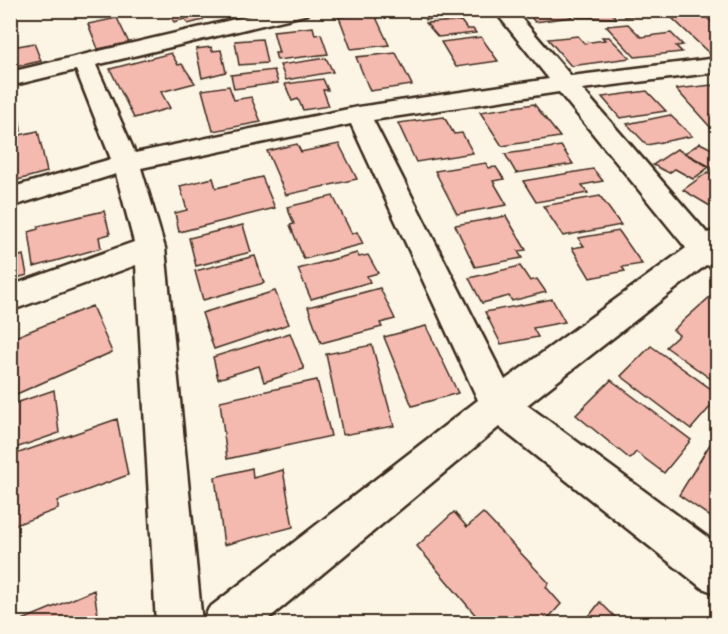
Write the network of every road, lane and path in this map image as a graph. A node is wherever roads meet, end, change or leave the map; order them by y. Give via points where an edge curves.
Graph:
1 (301, 10) edge
2 (502, 10) edge
3 (84, 62) junction
4 (717, 65) edge
5 (10, 79) edge
6 (562, 83) junction
7 (358, 114) junction
8 (126, 163) junction
9 (10, 198) edge
10 (150, 248) junction
11 (713, 249) edge
12 (10, 299) edge
13 (499, 405) junction
14 (717, 572) edge
15 (179, 624) edge
16 (225, 624) edge

1 - 3 street
2 - 6 street
3 - 5 street
3 - 8 street
4 - 6 street
6 - 7 street
6 - 11 street
7 - 8 street
7 - 13 street
8 - 9 street
8 - 10 street
10 - 12 street
10 - 15 street
11 - 13 street
13 - 14 street
13 - 16 street

